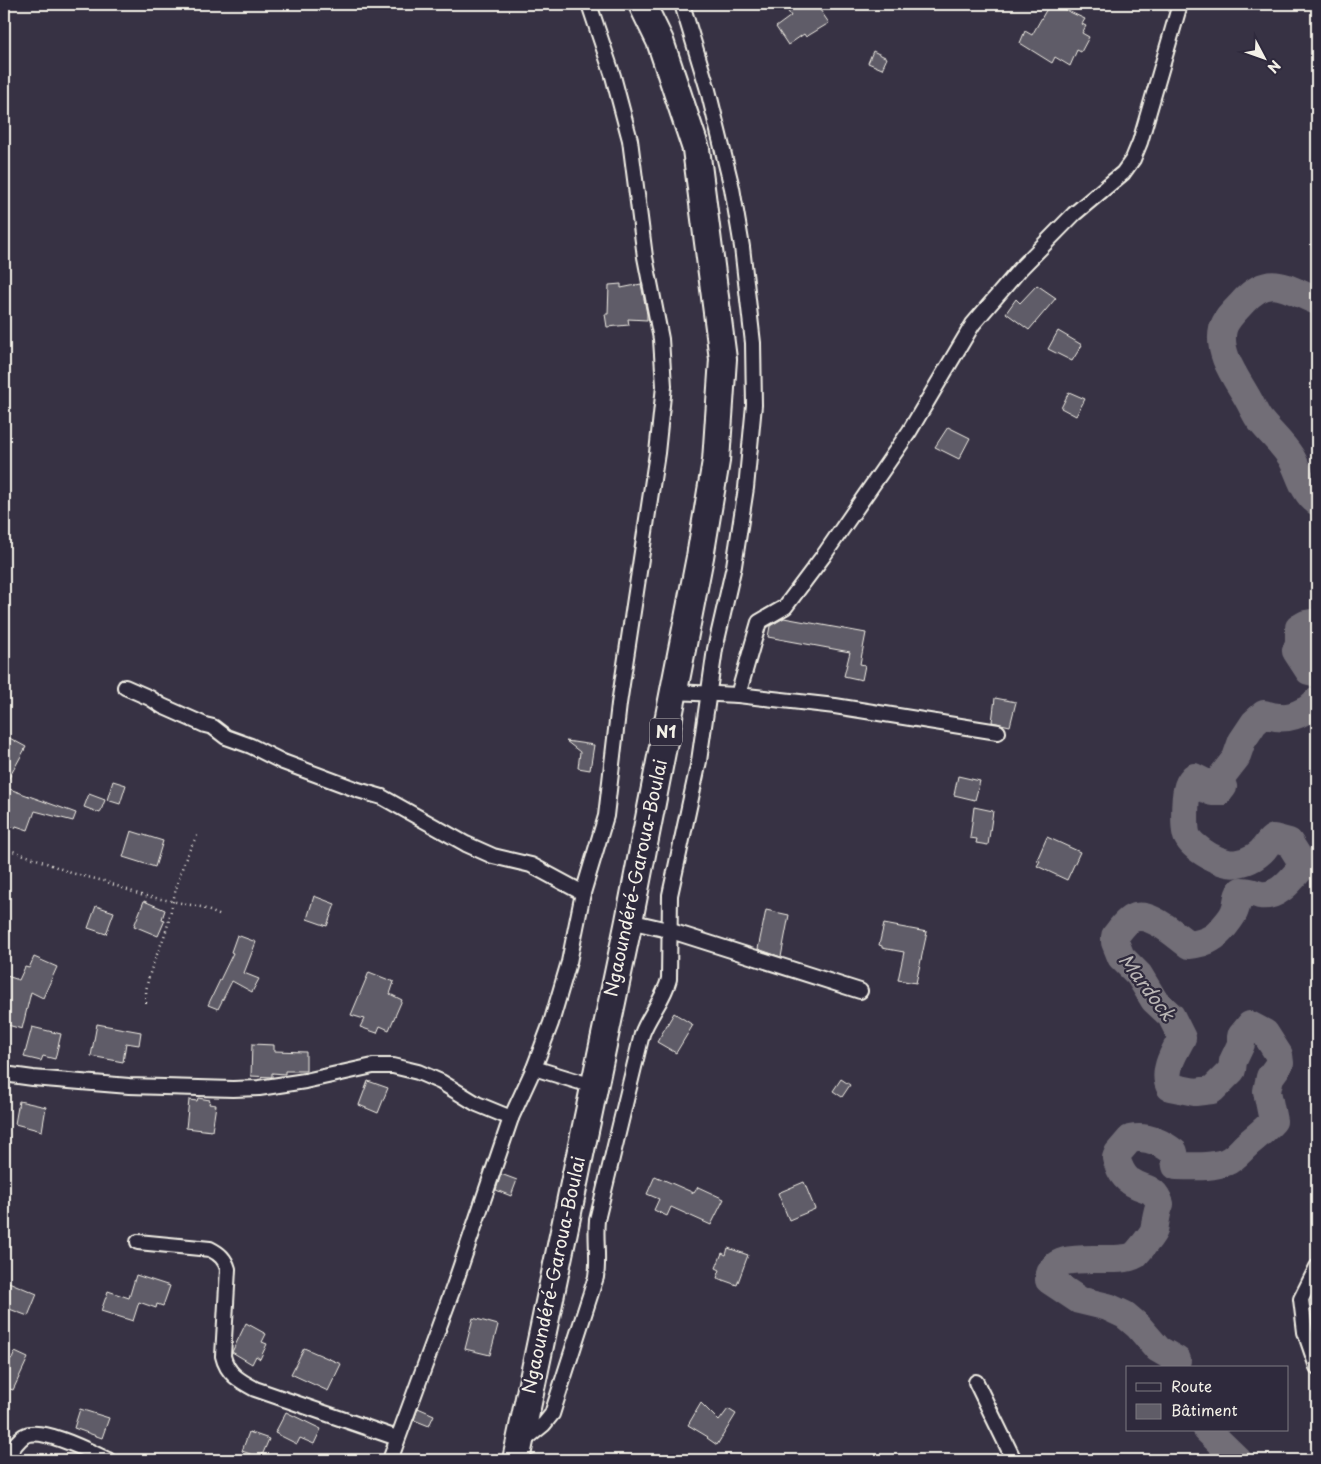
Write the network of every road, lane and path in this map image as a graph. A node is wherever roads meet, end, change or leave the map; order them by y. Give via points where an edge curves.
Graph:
1 (589, 4) edge
2 (642, 4) edge
3 (682, 4) edge
4 (1180, 4) edge
5 (125, 687) dead end
6 (674, 692) junction
7 (709, 693) junction
8 (738, 695) junction
9 (998, 732) dead end
10 (199, 833) dead end
11 (4, 848) edge
12 (583, 892) junction
13 (172, 902) junction
14 (221, 916) dead end
15 (628, 921) junction
16 (668, 930) junction
17 (860, 991) dead end
18 (146, 1003) dead end
19 (534, 1068) junction
20 (4, 1074) edge
21 (593, 1086) junction
22 (511, 1118) junction
23 (138, 1242) dead end
24 (1317, 1267) edge
25 (1317, 1367) edge
26 (976, 1382) dead end
27 (397, 1438) junction
28 (518, 1452) edge
29 (5, 1460) edge
30 (108, 1460) edge
31 (390, 1460) edge
32 (1014, 1460) edge

1 - 12 street via 630,140 645,257 661,339 664,386 658,453 618,704 606,816
2 - 6 highway, Ngaoundéré-Garoua-Boulai / N1 via 660,41 696,149 723,359 716,461
3 - 7 street via 708,90 732,188 754,343 754,405 746,488
4 - 8 street via 1133,159 1123,173 1074,214 1021,268 974,324 914,425 824,555 785,607 759,622
5 - 12 street via 283,762 382,797 466,844 494,856 531,865
6 - 7 street
6 - 15 highway, Ngaoundéré-Garoua-Boulai / N1
7 - 8 street
7 - 16 street via 699,761 670,895
8 - 9 street via 835,706
10 - 13 path
11 - 13 path via 71,873
12 - 19 street via 569,962
13 - 14 path via 202,907
13 - 18 path via 149,973
15 - 16 street
15 - 21 highway, Ngaoundéré-Garoua-Boulai / N1
16 - 17 street
16 - 28 street via 669,979 642,1034 624,1105 597,1220 596,1277 552,1414
19 - 21 street
19 - 22 street
20 - 22 street via 129,1086 233,1089 260,1088 373,1066 393,1066 441,1082 477,1104
21 - 28 highway, Ngaoundéré-Garoua-Boulai / N1
22 - 27 street via 454,1286
23 - 27 street via 210,1249 225,1260 228,1269 223,1356 226,1367 234,1376 255,1389
24 - 25 street via 1301,1299 1305,1332
26 - 32 street
27 - 31 street
29 - 30 street via 20,1440 35,1433

